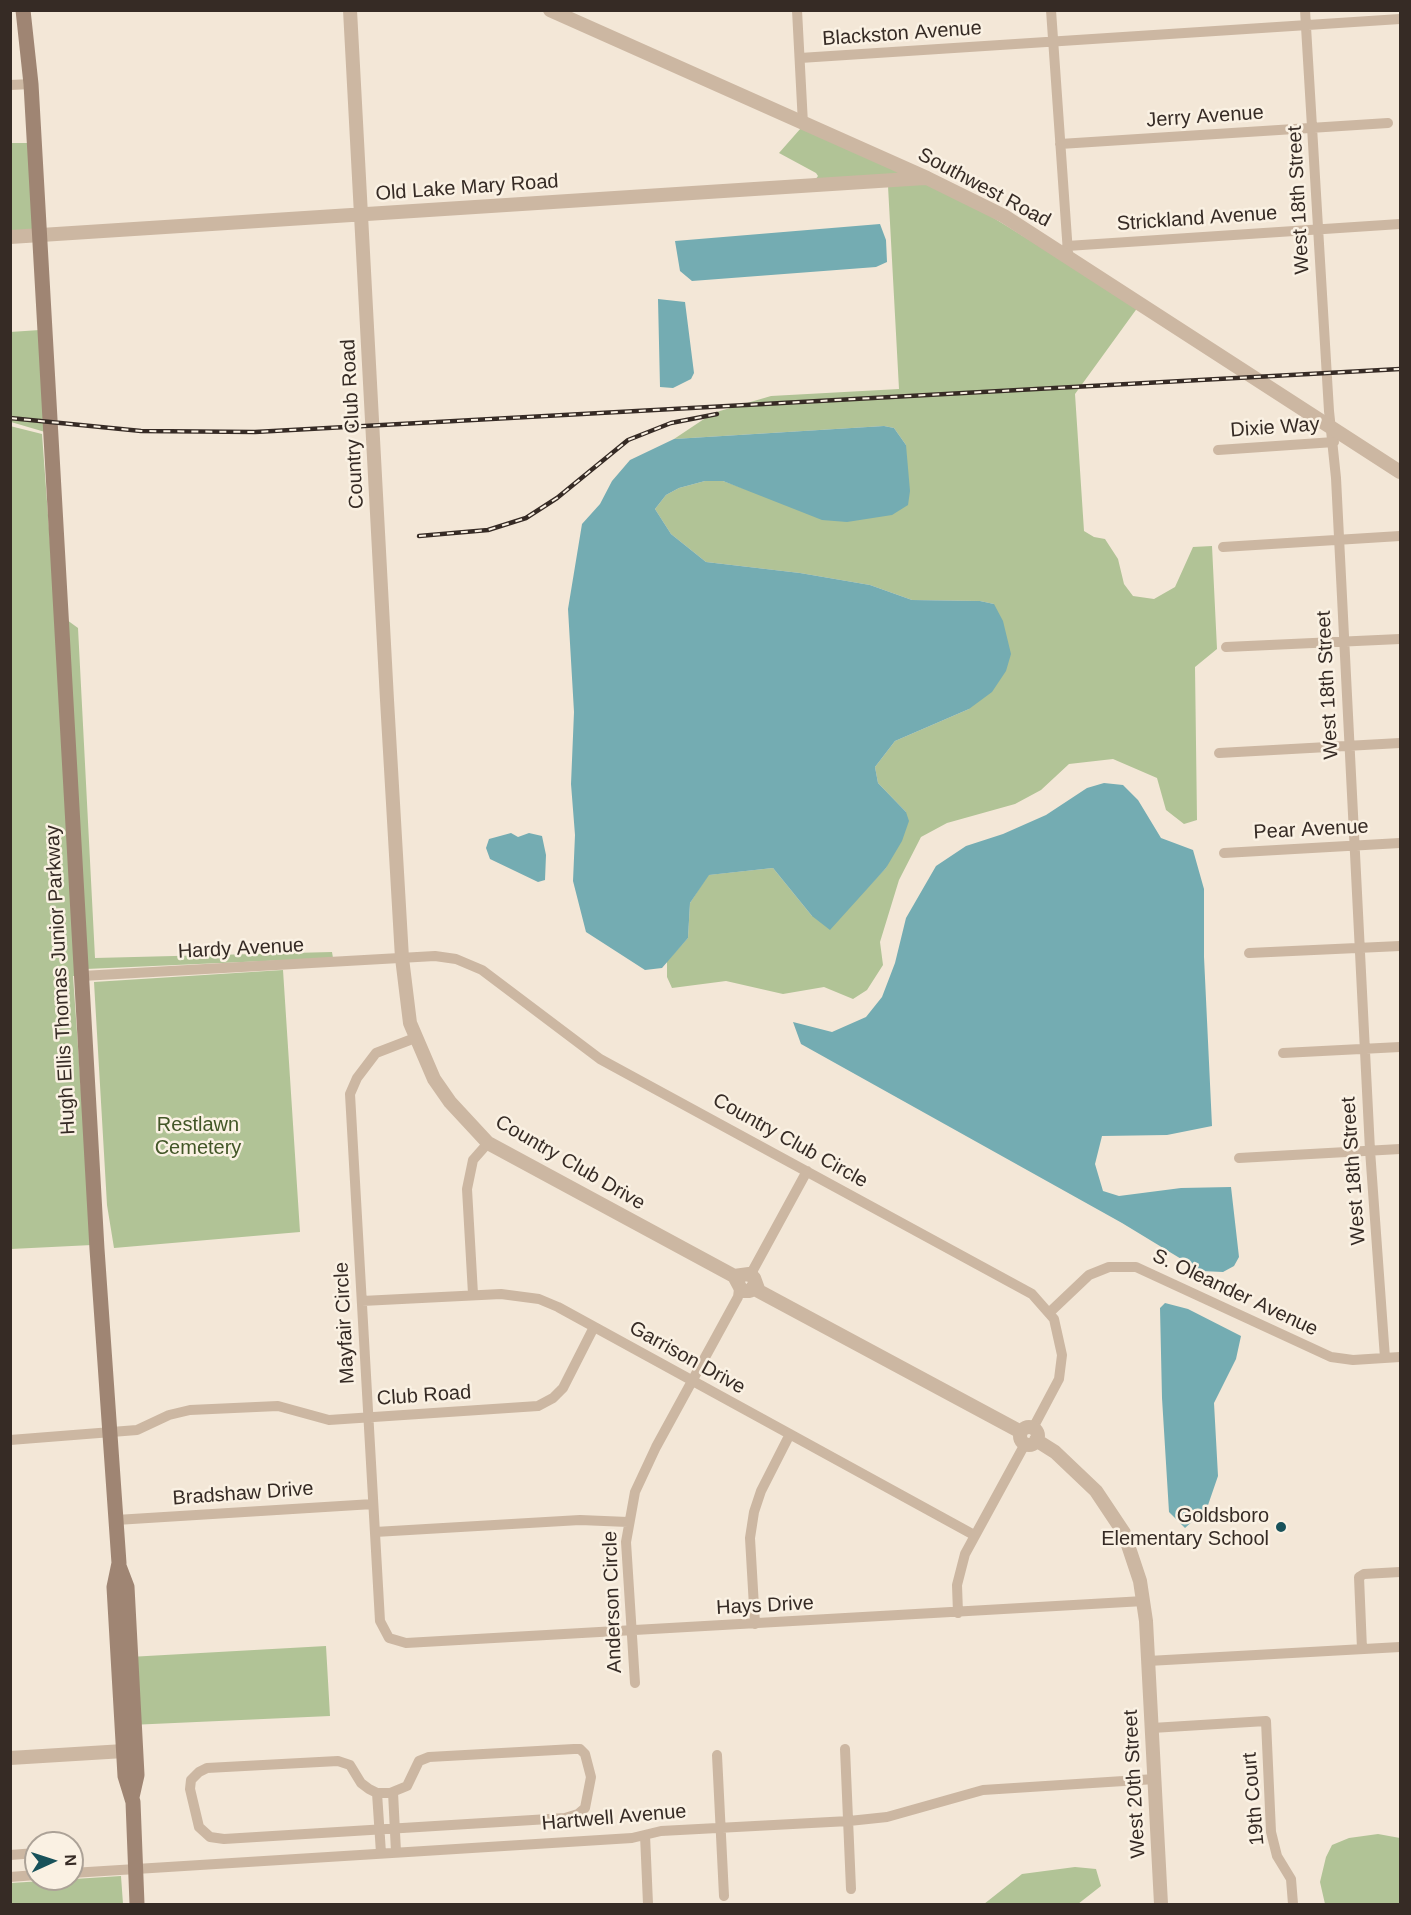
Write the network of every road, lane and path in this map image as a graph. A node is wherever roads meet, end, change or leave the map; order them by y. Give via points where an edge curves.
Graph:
1 (22, 10) edge
2 (350, 10) edge
3 (550, 10) edge
4 (797, 10) edge
5 (1051, 10) edge
6 (1305, 10) edge
7 (1401, 19) edge
8 (1306, 26) junction
9 (1052, 43) junction
10 (801, 58) junction
11 (31, 84) junction
12 (10, 85) edge
13 (1388, 123) dead end
14 (803, 124) junction
15 (1314, 127) junction
16 (1060, 144) junction
17 (927, 178) junction
18 (360, 215) junction
19 (1401, 224) edge
20 (1319, 229) junction
21 (39, 235) junction
22 (10, 237) edge
23 (1067, 251) junction
24 (1331, 427) junction
25 (1334, 442) junction
26 (1218, 450) dead end
27 (1401, 472) edge
28 (1401, 537) edge
29 (1338, 540) junction
30 (1222, 547) dead end
31 (1401, 639) edge
32 (1344, 642) junction
33 (1226, 646) dead end
34 (1401, 743) edge
35 (1349, 746) junction
36 (1219, 753) dead end
37 (395, 835) joint
38 (1401, 843) edge
39 (1355, 846) junction
40 (1224, 853) dead end
41 (1401, 945) edge
42 (1360, 948) junction
43 (1249, 953) dead end
44 (402, 958) junction
45 (82, 976) junction
46 (415, 1038) junction
47 (1401, 1047) edge
48 (1365, 1050) junction
49 (1283, 1053) dead end
50 (488, 1143) junction
51 (1401, 1149) edge
52 (1370, 1150) junction
53 (1239, 1158) dead end
54 (807, 1171) junction
55 (746, 1282) junction
56 (473, 1294) junction
57 (362, 1301) junction
58 (1050, 1312) junction
59 (594, 1327) junction
60 (1385, 1358) junction
61 (1401, 1358) edge
62 (693, 1381) junction
63 (368, 1418) junction
64 (110, 1433) junction
65 (790, 1434) junction
66 (1029, 1436) junction
67 (10, 1440) edge
68 (373, 1504) junction
69 (116, 1520) junction
70 (628, 1522) junction
71 (375, 1532) junction
72 (974, 1535) junction
73 (118, 1563) junction
74 (1401, 1572) edge
75 (1144, 1601) junction
76 (958, 1612) junction
77 (754, 1624) junction
78 (631, 1631) junction
79 (389, 1638) joint
80 (1401, 1647) edge
81 (1362, 1649) junction
82 (1148, 1662) junction
83 (635, 1683) dead end
84 (1152, 1728) junction
85 (845, 1749) dead end
86 (124, 1751) junction
87 (717, 1755) dead end
88 (10, 1758) edge
89 (1155, 1779) junction
90 (393, 1792) junction
91 (377, 1793) junction
92 (132, 1797) junction
93 (849, 1821) junction
94 (721, 1827) junction
95 (394, 1828) junction
96 (379, 1829) junction
97 (645, 1835) junction
98 (396, 1852) junction
99 (381, 1853) junction
100 (12, 1855) edge
101 (136, 1868) junction
102 (84, 1872) edge
103 (12, 1877) edge
104 (851, 1889) dead end
105 (724, 1896) dead end
106 (137, 1905) edge
107 (648, 1905) edge
108 (1161, 1905) edge
109 (1293, 1905) edge

1 - 11 main road
2 - 18 street, Country Club Road
3 - 14 street, Southwest Road
4 - 10 street
5 - 9 street
6 - 8 street, West 18th Street
7 - 8 street, Blackston Avenue
8 - 9 street, Blackston Avenue
8 - 15 street, West 18th Street
9 - 10 street, Blackston Avenue
9 - 16 street
10 - 14 street
11 - 12 street
11 - 21 main road
13 - 15 street, Jerry Avenue
14 - 17 street, Southwest Road
15 - 16 street, Jerry Avenue
15 - 20 street, West 18th Street
16 - 23 street
17 - 18 street, Old Lake Mary Road
17 - 23 street, Southwest Road
18 - 21 street, Old Lake Mary Road
18 - 37 street, Country Club Road
19 - 20 street, Strickland Avenue
20 - 23 street, Strickland Avenue
20 - 24 street, West 18th Street
21 - 22 street, Old Lake Mary Road
21 - 45 main road, Hugh Ellis Thomas Junior Parkway
23 - 24 street, Southwest Road
24 - 25 street, West 18th Street
24 - 27 street, Southwest Road
25 - 26 street, Dixie Way
25 - 29 street, West 18th Street
28 - 29 street
29 - 30 street
29 - 32 street, West 18th Street
31 - 32 street
32 - 33 street
32 - 35 street, West 18th Street
34 - 35 street
35 - 36 street
35 - 39 street, West 18th Street
37 - 44 street, Country Club Drive
38 - 39 street, Pear Avenue
39 - 40 street, Pear Avenue
39 - 42 street, West 18th Street
41 - 42 street
42 - 43 street
42 - 48 street, West 18th Street
44 - 45 street, Hardy Avenue
44 - 46 street, Country Club Drive via 406,1004
44 - 54 street, Country Club Circle via 456,959 482,970 600,1059
45 - 64 main road, Hugh Ellis Thomas Junior Parkway
46 - 50 street, Country Club Drive via 434,1079
46 - 57 street, Mayfair Circle via 376,1053 350,1094
47 - 48 street
48 - 49 street
48 - 52 street, West 18th Street
50 - 55 street, Country Club Drive
50 - 56 street via 473,1160 467,1189
51 - 52 street
52 - 53 street
52 - 60 street, West 18th Street
54 - 55 street, Anderson Circle
54 - 58 street, Country Club Circle via 1032,1294
55 - 62 street, Anderson Circle
55 - 66 street, Country Club Drive
56 - 57 street, Garrison Drive
56 - 59 street, Garrison Drive via 518,1294 539,1299
57 - 63 street, Mayfair Circle
58 - 60 street, S. Oleander Avenue via 1089,1275 1109,1267 1136,1267 1331,1357
58 - 66 street, Country Club Circle via 1060,1336 1059,1379
59 - 62 street, Garrison Drive
59 - 63 street, Club Road via 563,1388 538,1406
60 - 61 street, S. Oleander Avenue
62 - 65 street, Garrison Drive
62 - 70 street, Anderson Circle via 647,1464
63 - 64 street, Club Road via 329,1420 278,1406 190,1410 137,1430
63 - 68 street, Mayfair Circle
64 - 67 street, Club Road
64 - 69 main road, Hugh Ellis Thomas Junior Parkway
65 - 72 street, Garrison Drive
65 - 77 street via 754,1512 750,1538
66 - 72 street, Country Club Circle
66 - 75 street, Country Club Drive via 1078,1472 1112,1514 1135,1561
68 - 69 street, Bradshaw Drive
68 - 71 street, Mayfair Circle
69 - 73 main road, Hugh Ellis Thomas Junior Parkway
70 - 71 street via 579,1520
70 - 78 street, Anderson Circle
71 - 79 street, Mayfair Circle via 380,1621
72 - 76 street, Country Club Circle via 960,1569
73 - 86 main road, Hugh Ellis Thomas Junior Parkway via 114,1587
73 - 92 main road, Hugh Ellis Thomas Junior Parkway via 126,1587 138,1775
74 - 81 street via 1359,1577
75 - 76 street, Hays Drive
75 - 82 street, Country Club Drive
76 - 77 street, Hays Drive
77 - 78 street, Hays Drive
78 - 79 street, Hays Drive via 406,1643
78 - 83 street, Anderson Circle
80 - 81 street
81 - 82 street
82 - 84 street, West 20th Street
84 - 89 street, West 20th Street
84 - 109 street, 19th Court via 1266,1722 1271,1832 1277,1856 1291,1879
85 - 93 street
86 - 88 street
86 - 92 main road, Hugh Ellis Thomas Junior Parkway
87 - 94 street
89 - 93 street, Hartwell Avenue via 983,1790 887,1817
89 - 108 street, West 20th Street
90 - 91 street
90 - 95 street
90 - 95 street via 407,1786 419,1761 429,1756 580,1749 590,1764 585,1808 578,1814 565,1818
91 - 96 street
91 - 96 street via 361,1783 350,1765 338,1761 207,1768 191,1780 190,1789 199,1827 210,1837
92 - 101 main road, Hugh Ellis Thomas Junior Parkway
93 - 94 street, Hartwell Avenue
93 - 104 street
94 - 97 street, Hartwell Avenue
94 - 105 street
95 - 96 street
95 - 98 street
96 - 99 street
97 - 98 street, Hartwell Avenue
97 - 107 street
98 - 99 street, Hartwell Avenue
99 - 101 street, Hartwell Avenue
100 - 103 street
101 - 102 street, Hartwell Avenue
101 - 106 main road, Hugh Ellis Thomas Junior Parkway

